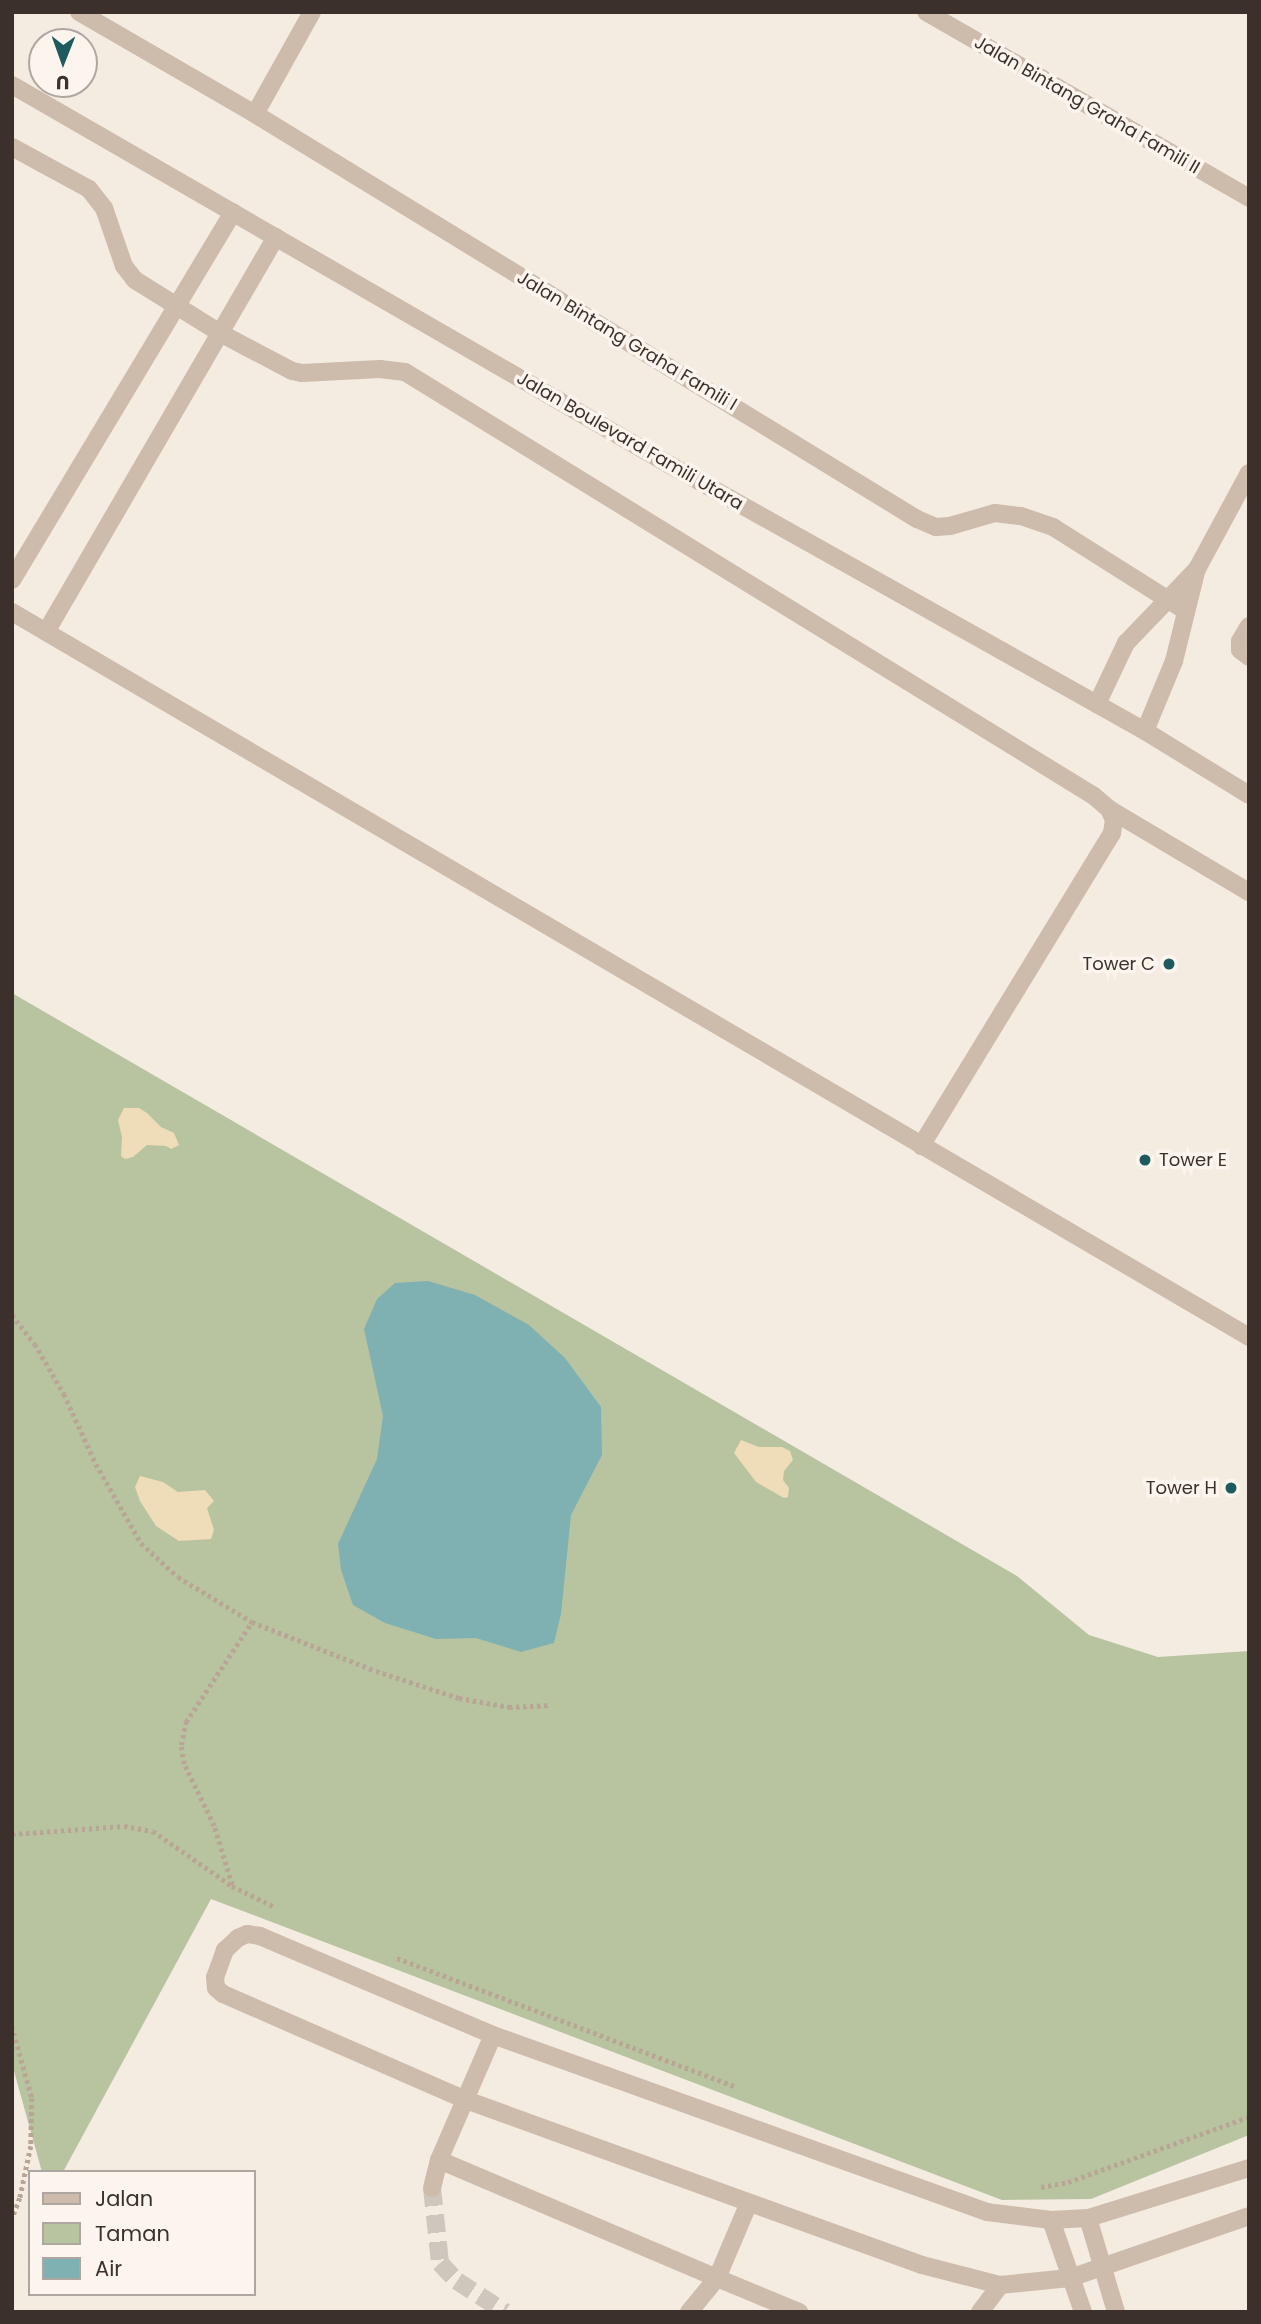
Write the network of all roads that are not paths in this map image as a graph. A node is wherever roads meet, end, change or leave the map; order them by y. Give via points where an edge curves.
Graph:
1 (79, 12) edge
2 (312, 12) edge
3 (926, 12) edge
4 (12, 85) edge
5 (255, 114) junction
6 (12, 147) edge
7 (1249, 198) edge
8 (233, 212) junction
9 (276, 237) junction
10 (176, 306) junction
11 (220, 333) junction
12 (1249, 472) edge
13 (1197, 569) junction
14 (12, 580) edge
15 (1167, 599) junction
16 (1186, 611) junction
17 (12, 612) edge
18 (1249, 626) edge
19 (46, 632) junction
20 (1249, 657) edge
21 (1097, 704) junction
22 (1145, 731) junction
23 (1249, 795) edge
24 (1109, 809) junction
25 (1249, 892) edge
26 (921, 1146) junction
27 (1249, 1337) edge
28 (493, 2035) junction
29 (466, 2100) junction
30 (439, 2160) junction
31 (1249, 2168) edge
32 (432, 2188) tunnel mouth
33 (748, 2205) junction
34 (1249, 2216) edge
35 (1088, 2218) junction
36 (1051, 2220) junction
37 (1101, 2269) junction
38 (717, 2278) junction
39 (1069, 2278) junction
40 (1000, 2285) junction
41 (689, 2312) edge
42 (799, 2312) edge
43 (980, 2312) edge
44 (1083, 2312) edge
45 (1116, 2312) edge

1 - 5 street, Jalan Bintang Graha Famili I
2 - 5 street
3 - 7 street, Jalan Bintang Graha Famili II
4 - 8 street, Jalan Boulevard Famili Utara
5 - 15 street, Jalan Bintang Graha Famili I via 917,519 936,527 995,513 1021,516 1053,527
6 - 10 street via 99,198 124,266 135,280
8 - 9 street, Jalan Boulevard Famili Utara
8 - 10 street
9 - 11 street
9 - 21 street, Jalan Boulevard Famili Utara
10 - 11 street
10 - 14 street
11 - 19 street
11 - 24 street via 292,371 405,372
12 - 13 street
13 - 15 street
13 - 16 street
15 - 16 street, Jalan Bintang Graha Famili I
15 - 21 street via 1126,643
16 - 22 street via 1174,661
17 - 19 street
18 - 20 street via 1240,641 1240,650
19 - 26 street
21 - 22 street, Jalan Boulevard Famili Utara
22 - 23 street, Jalan Boulevard Famili Utara
24 - 25 street
24 - 26 street via 1114,820 1112,833
26 - 27 street
28 - 29 street
28 - 29 street via 260,1936 247,1934 225,1950 215,1977 216,1988 223,1994
28 - 36 street via 987,2212
29 - 30 street
29 - 33 street
30 - 32 street
30 - 38 street
31 - 35 street
33 - 38 street
33 - 40 street via 922,2265
34 - 37 street
35 - 36 street
35 - 37 street
36 - 39 street
37 - 39 street
37 - 45 street
38 - 41 street
38 - 42 street
39 - 40 street
39 - 44 street
40 - 43 street

